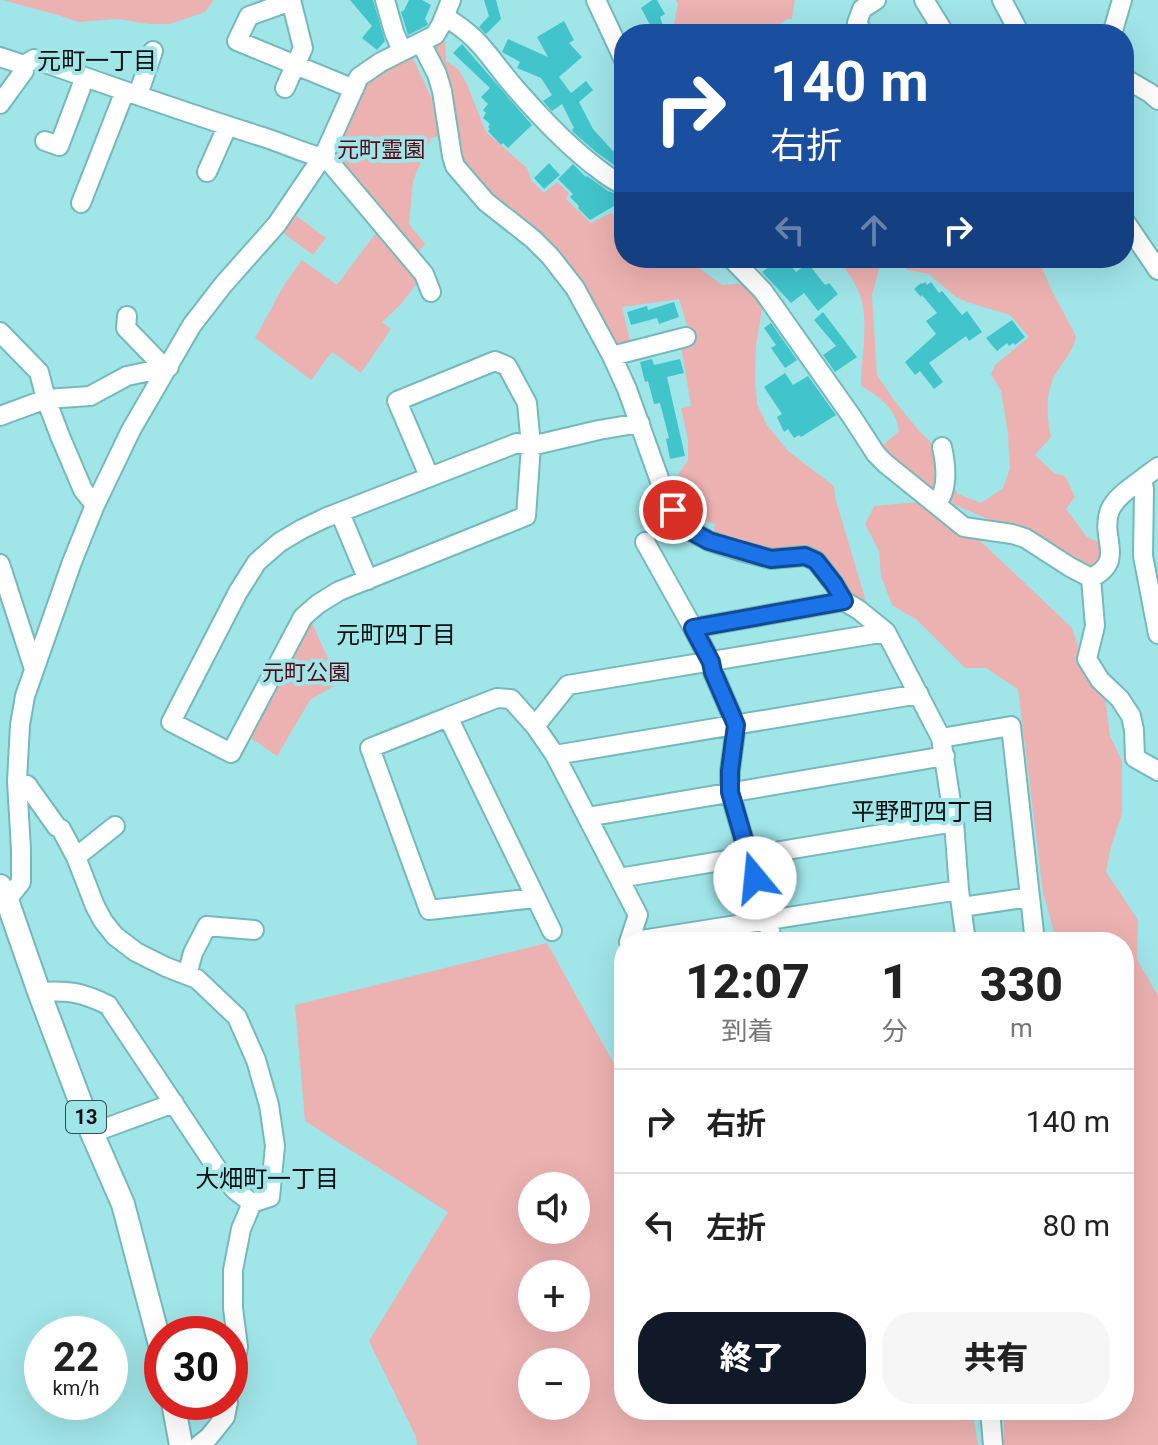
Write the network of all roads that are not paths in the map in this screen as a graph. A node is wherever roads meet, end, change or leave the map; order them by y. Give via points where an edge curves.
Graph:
1 (385, 0) edge
2 (596, 0) edge
3 (876, 0) edge
4 (924, 0) edge
5 (1002, 0) edge
6 (1122, 0) edge
7 (448, 9) edge
8 (858, 24) edge
9 (939, 24) edge
10 (1015, 24) edge
11 (1115, 24) edge
12 (614, 39) edge
13 (421, 43) junction
14 (153, 51) dead end
15 (402, 51) junction
16 (0, 57) edge
17 (24, 65) junction
18 (85, 77) junction
19 (1134, 84) edge
20 (285, 88) dead end
21 (354, 89) junction
22 (132, 93) junction
23 (1158, 100) edge
24 (0, 104) edge
25 (227, 127) junction
26 (45, 141) dead end
27 (321, 158) junction
28 (207, 172) dead end
29 (614, 182) edge
30 (81, 203) dead end
31 (1134, 235) edge
32 (741, 268) edge
33 (1158, 270) edge
34 (431, 292) dead end
35 (127, 316) dead end
36 (0, 332) edge
37 (686, 337) dead end
38 (612, 356) junction
39 (169, 367) junction
40 (46, 399) junction
41 (0, 416) edge
42 (640, 423) junction
43 (531, 446) junction
44 (942, 447) dead end
45 (1158, 467) edge
46 (429, 476) junction
47 (1142, 479) junction
48 (936, 504) junction
49 (95, 505) junction
50 (340, 513) junction
51 (645, 542) dead end
52 (1, 572) edge
53 (1091, 578) junction
54 (368, 580) junction
55 (844, 601) junction
56 (693, 628) junction
57 (886, 632) junction
58 (1158, 634) edge
59 (711, 662) junction
60 (34, 669) junction
61 (919, 694) junction
62 (448, 717) junction
63 (736, 725) junction
64 (535, 726) junction
65 (943, 747) junction
66 (555, 755) junction
67 (1158, 771) edge
68 (17, 781) junction
69 (730, 792) junction
70 (587, 817) junction
71 (954, 822) junction
72 (115, 826) dead end
73 (748, 856) junction
74 (76, 857) junction
75 (619, 878) junction
76 (4, 893) edge
77 (1030, 897) junction
78 (535, 898) junction
79 (961, 898) junction
80 (768, 922) junction
81 (254, 930) dead end
82 (552, 931) dead end
83 (632, 932) edge
84 (698, 932) edge
85 (770, 932) edge
86 (965, 932) edge
87 (1034, 932) edge
88 (187, 975) junction
89 (39, 992) junction
90 (174, 1103) junction
91 (92, 1133) junction
92 (252, 1203) junction
93 (153, 1316) edge
94 (234, 1316) edge
95 (176, 1420) edge
96 (223, 1420) edge
97 (991, 1420) edge
98 (181, 1445) edge
99 (199, 1445) edge
100 (993, 1445) edge

1 - 15 street
2 - 12 street
3 - 8 street via 862,9
4 - 9 street
5 - 10 street
6 - 11 street
7 - 13 street via 435,35
7 - 29 street via 574,150
13 - 15 street
13 - 38 street via 442,91 455,166 486,202 550,256 575,288
14 - 22 street
15 - 21 street via 369,69
16 - 17 street
17 - 18 street via 34,59
17 - 24 street
18 - 22 street
18 - 26 street via 59,146
19 - 23 street
20 - 21 street via 296,64
21 - 27 street
22 - 25 street
22 - 30 street
25 - 27 street
25 - 28 street
27 - 34 street via 424,274
27 - 39 street via 277,224 192,325
31 - 33 street
32 - 48 street via 763,291 876,454
35 - 39 street via 126,328
36 - 40 street via 39,372
37 - 38 street
38 - 42 street
39 - 40 street via 127,376 90,396
39 - 49 street
40 - 41 street
40 - 49 street via 83,490
42 - 43 street
42 - 55 street via 680,525 740,551 816,561
43 - 46 street via 517,443
43 - 46 street via 527,403 507,366 495,361 397,401
43 - 54 street via 526,516
44 - 48 street via 946,468 942,498
45 - 47 street
46 - 50 street
47 - 53 street via 1110,510 1108,565
47 - 58 street via 1143,556
48 - 53 street via 964,527 1025,538
49 - 60 street
50 - 54 street
50 - 54 street via 291,535 257,562 171,722 231,753 303,617 339,591
51 - 56 street
52 - 60 street
53 - 67 street via 1095,626 1087,659 1131,716 1135,758
55 - 56 street
55 - 57 street
56 - 59 street
57 - 59 street
57 - 61 street
59 - 63 street
59 - 64 street via 568,685
60 - 68 street via 20,725
61 - 63 street
61 - 65 street
62 - 64 street via 497,698 511,699
62 - 78 street
62 - 78 street via 370,748 429,910
63 - 66 street
63 - 69 street
64 - 66 street
65 - 69 street
65 - 71 street
65 - 77 street via 1011,726
66 - 70 street
68 - 74 street via 27,785
68 - 76 street via 21,882
69 - 70 street
69 - 73 street
70 - 75 street
71 - 73 street
71 - 79 street
72 - 74 street
73 - 75 street
73 - 80 street
74 - 88 street via 95,906 115,936 136,952
75 - 83 street via 638,915
76 - 89 main road, 13
77 - 79 street
77 - 87 street
78 - 82 street
79 - 80 street
79 - 86 street
80 - 84 street
80 - 85 street
81 - 88 street via 207,926
88 - 92 street via 237,1017 269,1105 275,1146 270,1197
89 - 90 street via 65,990 108,1005
89 - 91 main road, 13
90 - 91 street
90 - 92 street via 218,1170
91 - 93 main road, 13 via 123,1204
92 - 94 street via 233,1270
95 - 98 main road
96 - 99 street
97 - 100 street

